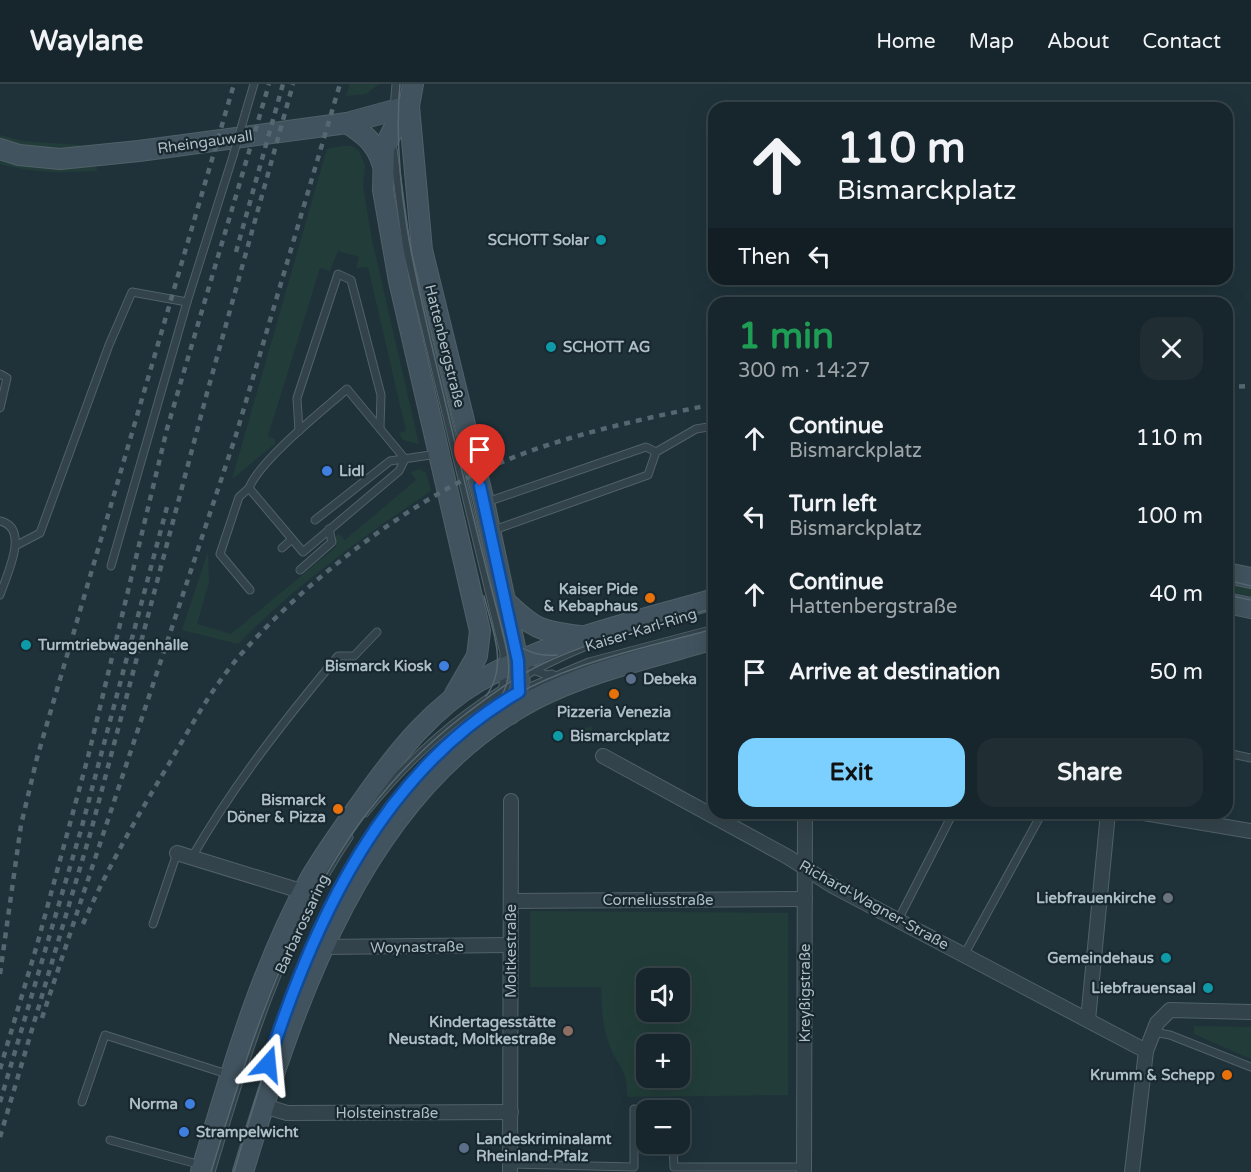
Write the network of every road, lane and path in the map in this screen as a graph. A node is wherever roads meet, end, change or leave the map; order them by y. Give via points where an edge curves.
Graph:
1 (254, 84) edge
2 (396, 84) edge
3 (413, 84) edge
4 (401, 108) junction
5 (347, 123) junction
6 (392, 132) junction
7 (0, 149) edge
8 (382, 163) junction
9 (187, 302) junction
10 (0, 374) edge
11 (0, 408) edge
12 (708, 427) edge
13 (380, 428) junction
14 (299, 431) junction
15 (656, 452) junction
16 (440, 453) junction
17 (405, 459) junction
18 (249, 488) junction
19 (484, 502) junction
20 (315, 520) dead end
21 (0, 522) edge
22 (329, 530) junction
23 (490, 532) junction
24 (292, 539) junction
25 (17, 545) junction
26 (282, 548) dead end
27 (111, 566) dead end
28 (300, 570) dead end
29 (1233, 574) edge
30 (1251, 578) edge
31 (1233, 582) edge
32 (1251, 586) edge
33 (250, 590) dead end
34 (0, 595) edge
35 (1233, 596) edge
36 (504, 600) junction
37 (1251, 600) edge
38 (708, 601) edge
39 (1233, 604) edge
40 (1251, 608) edge
41 (708, 610) edge
42 (708, 631) edge
43 (376, 632) dead end
44 (489, 632) junction
45 (583, 637) junction
46 (708, 640) edge
47 (594, 668) junction
48 (563, 672) junction
49 (514, 679) junction
50 (489, 709) junction
51 (455, 710) junction
52 (1233, 754) edge
53 (603, 756) dead end
54 (1251, 758) edge
55 (510, 801) dead end
56 (708, 814) edge
57 (362, 818) dead end
58 (717, 819) edge
59 (805, 819) edge
60 (950, 819) edge
61 (1039, 819) edge
62 (1107, 819) edge
63 (1180, 819) edge
64 (356, 827) dead end
65 (1251, 831) edge
66 (177, 853) joint
67 (192, 857) junction
68 (805, 868) junction
69 (304, 892) junction
70 (805, 900) junction
71 (511, 901) junction
72 (897, 920) junction
73 (153, 924) dead end
74 (511, 945) junction
75 (323, 947) junction
76 (964, 955) junction
77 (299, 981) dead end
78 (1251, 1012) edge
79 (1088, 1020) junction
80 (1153, 1032) junction
81 (1146, 1051) junction
82 (272, 1053) dead end
83 (1251, 1067) edge
84 (231, 1075) junction
85 (82, 1101) dead end
86 (264, 1106) junction
87 (636, 1109) edge
88 (511, 1112) junction
89 (110, 1140) dead end
90 (673, 1154) edge
91 (510, 1168) edge
92 (804, 1169) edge
93 (205, 1170) edge
94 (234, 1172) edge
95 (243, 1172) edge
96 (1132, 1172) edge

1 - 9 lane, bridge
2 - 4 lane, Hattenbergstraße
3 - 4 street, Hattenbergstraße
4 - 5 street, Rheingauwall
4 - 6 street, Hattenbergstraße
4 - 19 street, Hattenbergstraße via 422,250
5 - 7 street, Rheingauwall via 60,159
5 - 8 street, Hattenbergstraße via 374,144
6 - 8 street, Hattenbergstraße
6 - 44 lane, Hattenbergstraße via 407,251
8 - 16 street, Hattenbergstraße via 387,219
9 - 25 lane via 132,292 40,533
9 - 27 lane
10 - 11 lane via 7,378
12 - 15 lane via 696,429
13 - 14 lane via 347,389
13 - 14 lane via 381,395 351,280 338,274 297,399
13 - 17 lane
14 - 18 lane via 254,477
15 - 19 lane via 646,447
15 - 23 lane via 648,475
16 - 17 lane
16 - 44 street, Hattenbergstraße
17 - 20 lane via 390,461
17 - 22 lane via 399,471
18 - 24 lane
18 - 33 lane via 239,497 220,554
19 - 23 street, Hattenbergstraße
21 - 25 lane via 14,532
22 - 24 lane via 303,552
22 - 28 lane via 332,542
23 - 36 street, Hattenbergstraße
24 - 26 lane
25 - 34 lane
29 - 30 street
31 - 32 lane
35 - 37 lane
36 - 45 street via 535,627
36 - 49 street
38 - 45 street, Kaiser-Karl-Ring
39 - 40 street
41 - 49 lane, Kaiser-Karl-Ring via 602,640
42 - 47 lane, Kaiser-Karl-Ring
43 - 67 lane via 354,656 338,656 282,722 221,806
44 - 49 street
44 - 51 street
45 - 49 street
46 - 47 street, Kaiser-Karl-Ring
47 - 48 lane
47 - 49 street
48 - 49 lane
48 - 49 lane
49 - 50 lane
49 - 50 lane
49 - 51 street
49 - 75 street, Barbarossaring via 510,714 436,775 398,820 361,875
50 - 77 lane, Barbarossaring via 440,749 388,810 327,914
51 - 57 lane
51 - 69 street, Barbarossaring via 430,718 396,755
52 - 54 lane
53 - 56 street, Richard-Wagner-Straße
55 - 71 street, Moltkestraße
58 - 68 street, Richard-Wagner-Straße
59 - 68 street, Kreyßigstraße
60 - 72 lane
61 - 76 lane
62 - 79 street
63 - 65 street
64 - 93 lane, Barbarossaring via 316,888 283,961
66 - 67 street
66 - 73 lane
67 - 69 street
68 - 70 street, Kreyßigstraße
68 - 72 street, Richard-Wagner-Straße
69 - 84 street, Barbarossaring via 270,968
70 - 71 street, Corneliusstraße
70 - 92 street, Kreyßigstraße
71 - 74 street, Moltkestraße
72 - 76 street, Richard-Wagner-Straße
74 - 75 street, Woynastraße
74 - 88 street, Moltkestraße
75 - 86 street, Barbarossaring
76 - 79 street, Richard-Wagner-Straße
78 - 80 street via 1170,1010
79 - 81 street, Richard-Wagner-Straße
80 - 81 street
80 - 83 lane
81 - 96 street
82 - 94 lane
84 - 85 lane via 105,1035
84 - 93 street, Barbarossaring
86 - 88 street, Holsteinstraße via 287,1113
86 - 95 street, Barbarossaring
87 - 91 lane via 634,1167
88 - 91 street, Moltkestraße
89 - 93 lane
90 - 92 lane via 674,1167

